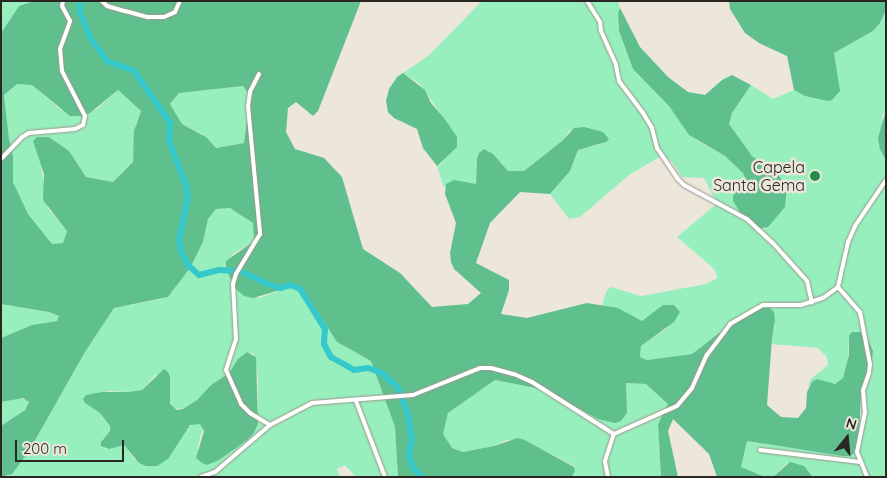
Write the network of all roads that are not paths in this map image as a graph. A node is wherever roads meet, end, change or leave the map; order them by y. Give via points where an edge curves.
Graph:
1 (63, 1) edge
2 (102, 1) edge
3 (180, 1) edge
4 (587, 1) edge
5 (259, 74) dead end
6 (1, 159) edge
7 (886, 180) edge
8 (881, 189) junction
9 (886, 190) edge
10 (838, 287) junction
11 (812, 302) junction
12 (356, 401) junction
13 (270, 425) junction
14 (614, 434) junction
15 (760, 450) dead end
16 (860, 462) junction
17 (201, 477) edge
18 (385, 477) edge
19 (608, 477) edge
20 (867, 477) edge

1 - 6 street via 62,6 70,21 60,49 62,71 85,116 83,125 75,130 29,133
2 - 3 street via 107,6 148,17 164,17 174,12
4 - 11 street via 600,22 619,81 644,113 657,148 677,178 684,185 747,219 807,281
5 - 13 street via 250,92 248,106 260,234 233,284 236,339 226,370 241,404
7 - 8 street
8 - 9 street
8 - 10 street via 855,226
10 - 11 street
10 - 16 street via 860,312 870,364 863,390 865,412 858,440
11 - 14 street via 791,306 763,305 730,324 707,354 692,388 677,406
12 - 13 street via 312,403
12 - 14 street via 413,395 480,368 491,368 532,382
12 - 18 street
13 - 17 street via 215,472
14 - 19 street via 605,461
15 - 16 street
16 - 20 street

